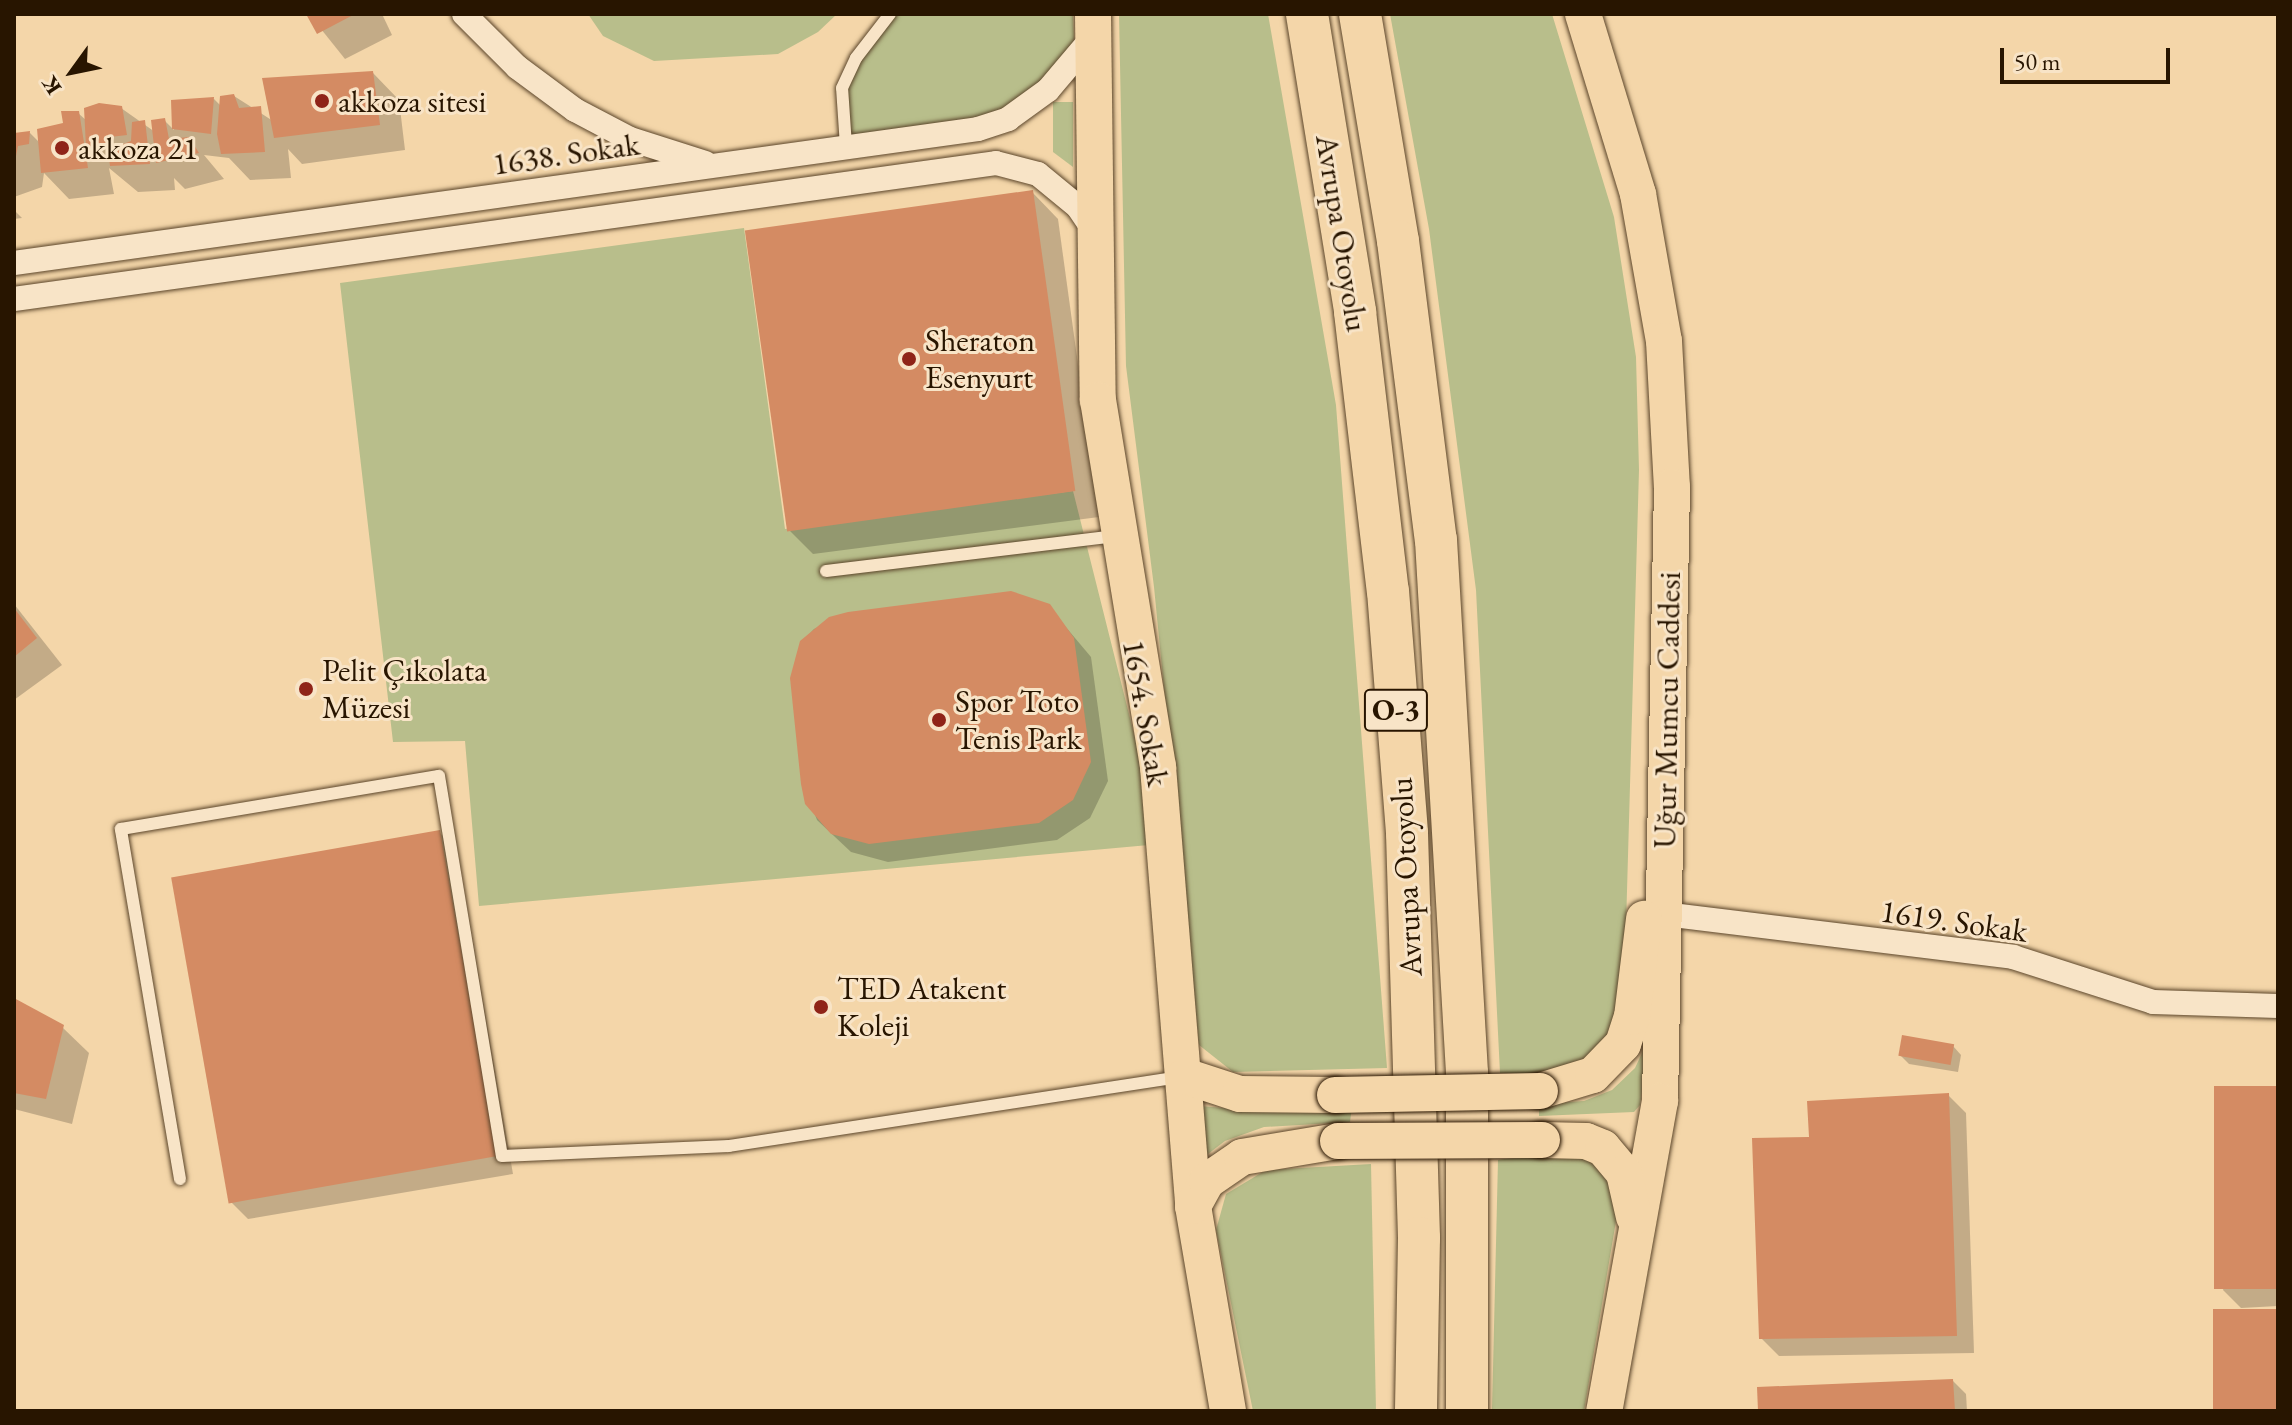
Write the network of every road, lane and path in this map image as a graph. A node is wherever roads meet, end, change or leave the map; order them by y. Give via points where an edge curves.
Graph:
1 (890, 14) edge
2 (1307, 14) edge
3 (1360, 14) edge
4 (1583, 14) edge
5 (467, 15) edge
6 (1093, 25) edge
7 (846, 146) junction
8 (715, 166) junction
9 (1098, 238) junction
10 (14, 263) edge
11 (14, 299) edge
12 (1116, 536) junction
13 (826, 571) dead end
14 (1662, 799) junction
15 (1665, 914) junction
16 (2278, 1006) edge
17 (1185, 1076) junction
18 (180, 1179) dead end
19 (1193, 1206) junction
20 (1637, 1235) junction
21 (1228, 1411) edge
22 (1416, 1411) edge
23 (1467, 1411) edge
24 (1604, 1411) edge

1 - 7 lane via 856,58 842,88
2 - 22 highway, Avrupa Otoyolu / O-3 via 1357,327 1388,591 1407,833 1419,1238
3 - 23 highway, Avrupa Otoyolu / O-3 via 1398,241 1436,540 1467,1073
4 - 14 main road, Uğur Mumcu Caddesi via 1638,194 1664,341 1672,487
5 - 8 street via 517,67 594,121 630,139
6 - 7 street, 1638. Sokak via 1063,75 1008,119 978,129
6 - 9 main road, 1654. Sokak
7 - 8 street, 1638. Sokak
8 - 10 street, 1638. Sokak
9 - 11 street via 1078,207 1038,174 996,163
9 - 12 main road, 1654. Sokak via 1098,400
12 - 13 lane
12 - 17 main road, 1654. Sokak via 1158,767
14 - 15 main road, Uğur Mumcu Caddesi
14 - 17 main road, bridge via 1628,1031 1615,1055 1593,1075 1540,1091 1335,1095 1240,1094
15 - 16 street, 1619. Sokak via 2013,957 2153,1002
15 - 20 main road, Uğur Mumcu Caddesi via 1660,1101
17 - 18 lane via 729,1146 502,1156 439,776 121,829
17 - 19 main road, 1654. Sokak
19 - 20 main road, bridge via 1207,1181 1242,1157 1338,1141 1586,1141 1608,1152 1627,1181
19 - 21 main road, 1654. Sokak
20 - 24 main road, Uğur Mumcu Caddesi

